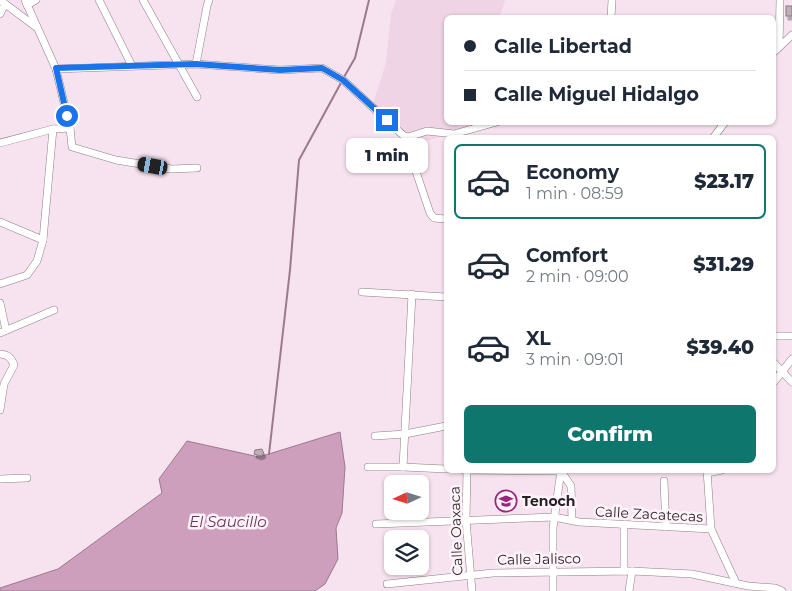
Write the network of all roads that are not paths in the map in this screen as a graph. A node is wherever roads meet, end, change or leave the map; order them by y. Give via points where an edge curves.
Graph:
1 (36, 0) edge
2 (99, 0) edge
3 (143, 0) edge
4 (209, 0) edge
5 (612, 0) edge
6 (780, 0) edge
7 (3, 2) edge
8 (26, 2) edge
9 (0, 14) edge
10 (611, 15) edge
11 (38, 28) junction
12 (792, 35) edge
13 (776, 49) edge
14 (196, 64) junction
15 (180, 65) junction
16 (132, 66) junction
17 (56, 68) junction
18 (197, 97) dead end
19 (486, 125) edge
20 (70, 128) junction
21 (53, 129) junction
22 (404, 136) junction
23 (0, 143) edge
24 (197, 168) dead end
25 (444, 219) edge
26 (0, 222) edge
27 (43, 240) junction
28 (0, 284) edge
29 (362, 292) dead end
30 (412, 294) junction
31 (444, 297) edge
32 (0, 303) edge
33 (54, 310) dead end
34 (3, 332) edge
35 (776, 336) edge
36 (792, 336) edge
37 (0, 354) edge
38 (792, 359) edge
39 (776, 365) edge
40 (783, 372) junction
41 (776, 380) edge
42 (792, 382) edge
43 (0, 410) edge
44 (444, 426) edge
45 (405, 434) junction
46 (374, 436) dead end
47 (368, 467) dead end
48 (403, 467) junction
49 (444, 469) edge
50 (466, 473) edge
51 (561, 473) edge
52 (562, 473) edge
53 (707, 473) edge
54 (27, 478) dead end
55 (0, 479) edge
56 (664, 481) dead end
57 (554, 517) junction
58 (466, 520) junction
59 (572, 520) junction
60 (376, 524) dead end
61 (624, 526) junction
62 (666, 528) junction
63 (711, 529) junction
64 (553, 571) junction
65 (628, 571) junction
66 (469, 574) junction
67 (736, 583) junction
68 (387, 584) dead end
69 (472, 591) edge
70 (553, 591) edge
71 (629, 591) edge
72 (782, 591) edge

1 - 8 street
2 - 16 street
3 - 15 street
4 - 14 street
5 - 10 street
6 - 13 street
7 - 9 street
7 - 11 street
8 - 11 street
11 - 17 street
12 - 13 street
14 - 15 street
14 - 22 street via 280,70 322,68 343,80
15 - 16 street
15 - 18 street
16 - 17 street
17 - 20 street
19 - 22 street via 454,134 427,131
20 - 21 street
20 - 24 street via 72,147 116,160 172,169
21 - 23 street
21 - 27 street
22 - 25 street via 430,213 434,218
26 - 27 street
27 - 28 street via 37,260 28,274
29 - 30 street
30 - 31 street
30 - 45 street
32 - 34 street
33 - 34 street
35 - 36 street
37 - 43 street via 11,358 14,365 4,384
38 - 40 street
39 - 40 street
40 - 41 street
40 - 42 street
44 - 45 street
45 - 46 street
45 - 48 street
47 - 48 street
48 - 49 street
50 - 58 street, Calle Oaxaca
51 - 57 street
52 - 59 street via 570,486
53 - 63 street
54 - 55 street
56 - 62 street
57 - 58 street, Calle Zacatecas
57 - 59 street, Calle Zacatecas
57 - 64 street
58 - 60 street, Calle Zacatecas
58 - 66 street, Calle Oaxaca
59 - 61 street, Calle Zacatecas
61 - 62 street, Calle Zacatecas
61 - 65 street
62 - 63 street, Calle Zacatecas
63 - 67 street
64 - 65 street, Calle Jalisco
64 - 66 street, Calle Jalisco
64 - 70 street
65 - 67 street, Calle Jalisco via 692,574
65 - 71 street
66 - 68 street, Calle Jalisco
66 - 69 street, Calle Oaxaca
67 - 72 street, Calle Jalisco

